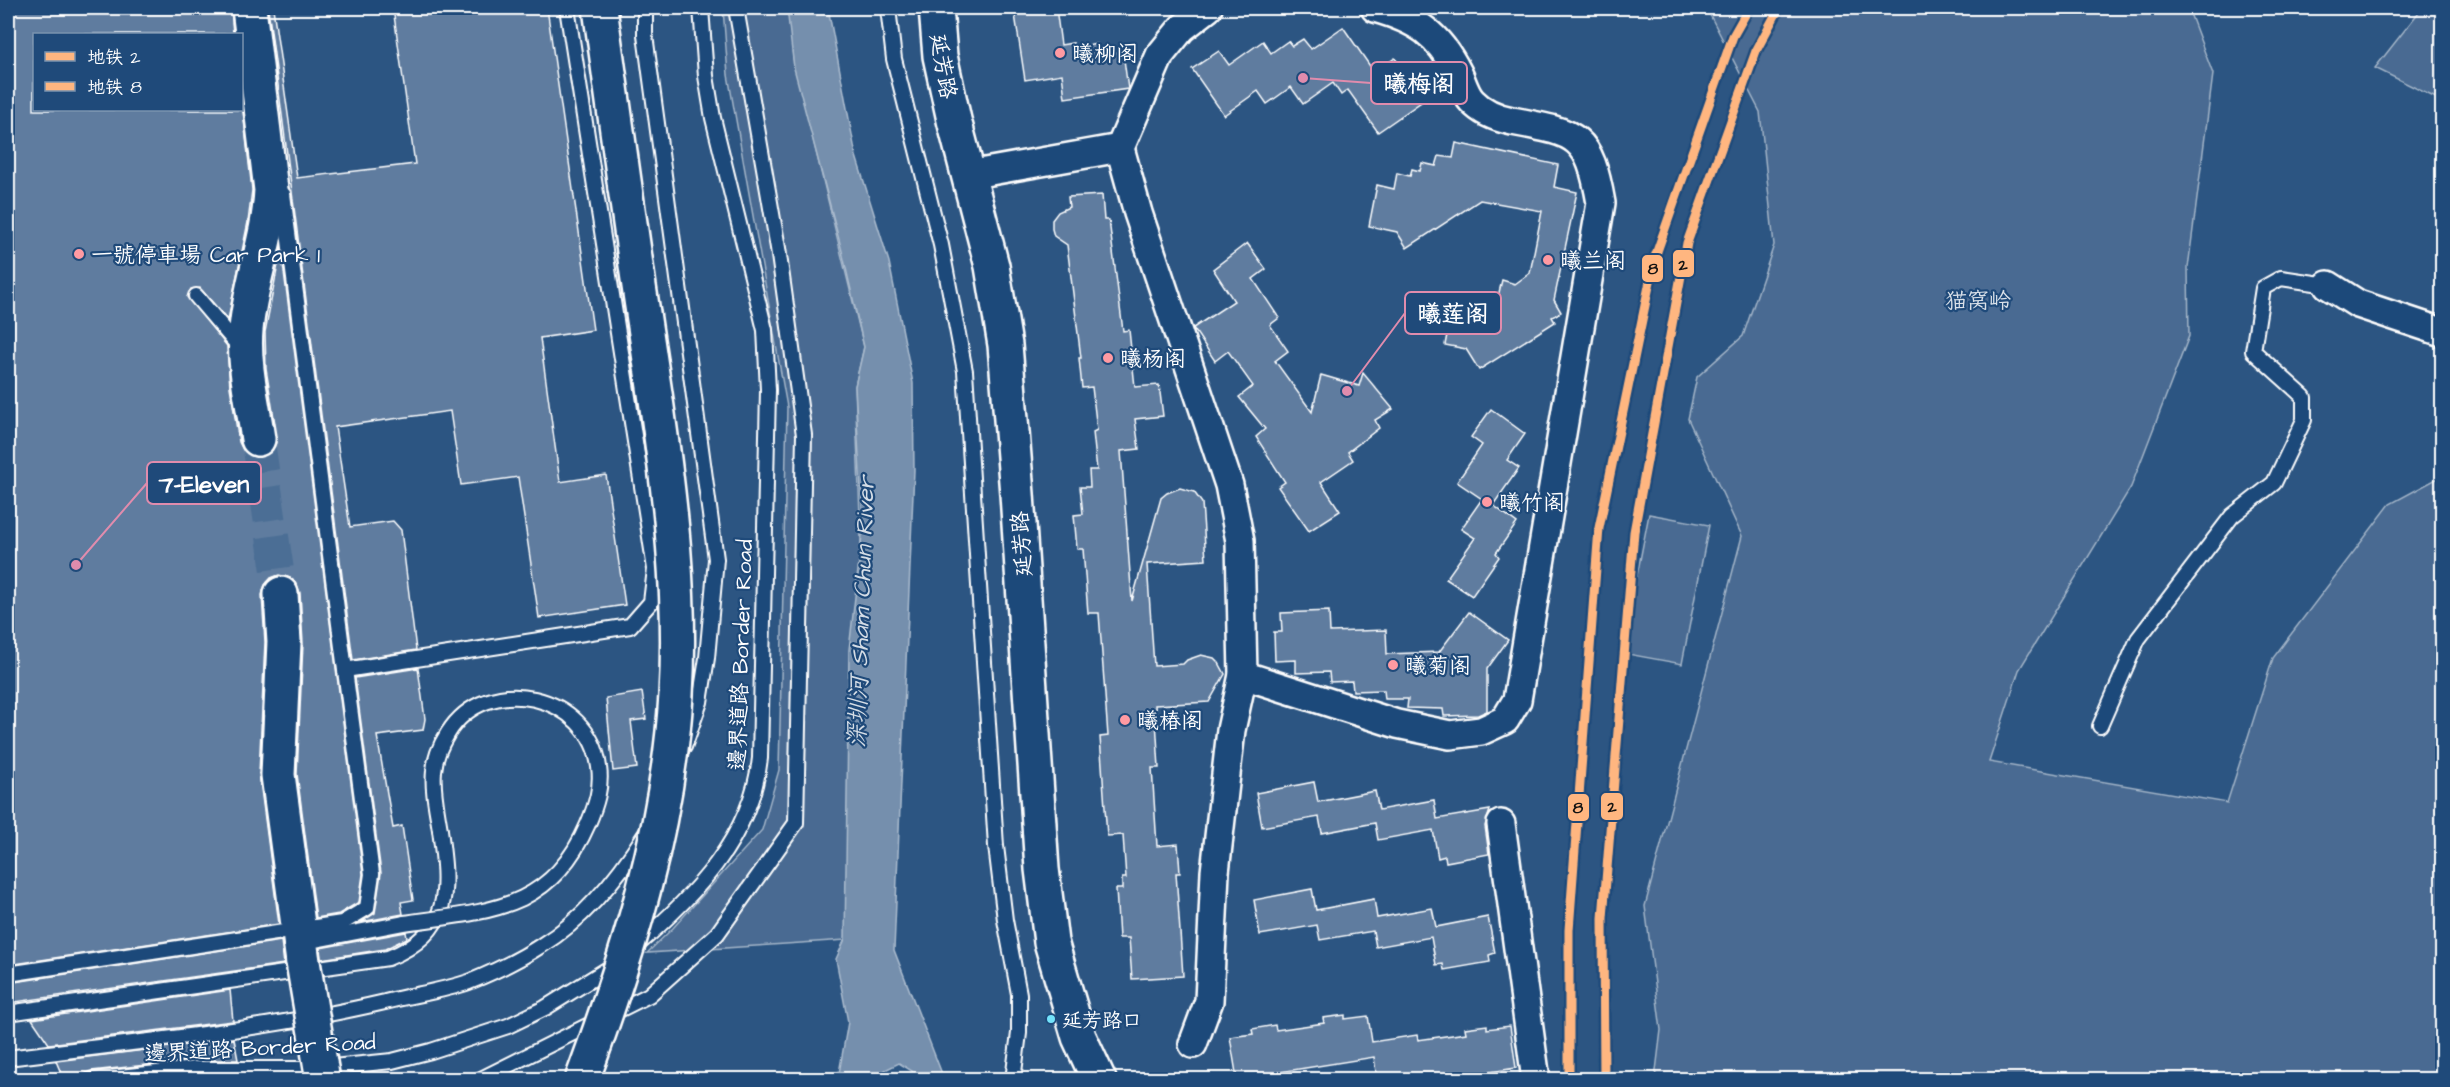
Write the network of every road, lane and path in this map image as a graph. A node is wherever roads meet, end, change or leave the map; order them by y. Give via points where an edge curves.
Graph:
1 (249, 8) edge
2 (259, 8) edge
3 (567, 8) edge
4 (600, 8) edge
5 (645, 8) edge
6 (701, 8) edge
7 (736, 8) edge
8 (888, 8) edge
9 (936, 8) edge
10 (1208, 8) edge
11 (1375, 8) edge
12 (1120, 148) junction
13 (968, 175) junction
14 (2328, 285) joint
15 (196, 296) dead end
16 (2442, 332) edge
17 (246, 354) junction
18 (258, 439) tunnel mouth
19 (281, 594) tunnel mouth
20 (345, 670) junction
21 (1243, 675) junction
22 (2100, 726) dead end
23 (1501, 824) dead end
24 (302, 952) junction
25 (8, 974) edge
26 (8, 1013) edge
27 (1193, 1044) dead end
28 (8, 1058) edge
29 (92, 1080) edge
30 (323, 1080) edge
31 (479, 1080) edge
32 (582, 1080) edge
33 (1013, 1080) edge
34 (1099, 1080) edge
35 (1536, 1080) edge

1 - 17 main road via 271,190 270,217 248,310
2 - 20 lane
3 - 20 lane via 655,568 651,602 630,626
4 - 32 main road, bridge via 676,558 676,696 657,836 640,906 614,994
5 - 28 lane via 645,34 716,559 700,702 655,820 625,867 592,904 544,944 467,982 263,1026
6 - 29 lane, 邊界道路 Border Road via 713,118 760,305 767,360 760,758 750,807 734,840 686,899 615,964 508,1026 431,1051 353,1066 194,1069
7 - 31 lane via 778,248 804,435 796,823 717,934 649,995
8 - 33 lane via 894,59 942,245 965,370 996,846 1019,994
9 - 13 main road, 延芳路 via 940,56
10 - 12 street via 1182,28 1160,55
11 - 21 street via 1400,15 1427,30 1444,48 1470,101 1492,117 1569,134 1586,150 1596,173 1601,203 1517,700 1505,720 1481,731 1450,735 1397,724
12 - 13 street
12 - 21 street via 1229,485 1239,541
13 - 34 main road, 延芳路 via 993,266 1005,345 1042,869 1052,942 1079,1037
14 - 16 street via 2358,304
14 - 22 lane via 2281,278 2263,288 2253,351 2304,397 2304,420 2274,483 2232,516 2138,639
15 - 17 lane
17 - 18 main road
19 - 24 main road via 284,642 278,775
20 - 25 lane via 372,874 367,908 342,923
21 - 27 street via 1231,730 1215,872 1209,1001
23 - 35 street
24 - 26 lane, bridge via 404,923 487,911 507,906 552,878 576,848 598,796 599,766 590,739 571,715 546,701 518,695 474,707 451,728 434,770 446,872 443,901 431,927 410,949 388,958
24 - 30 main road, bridge

